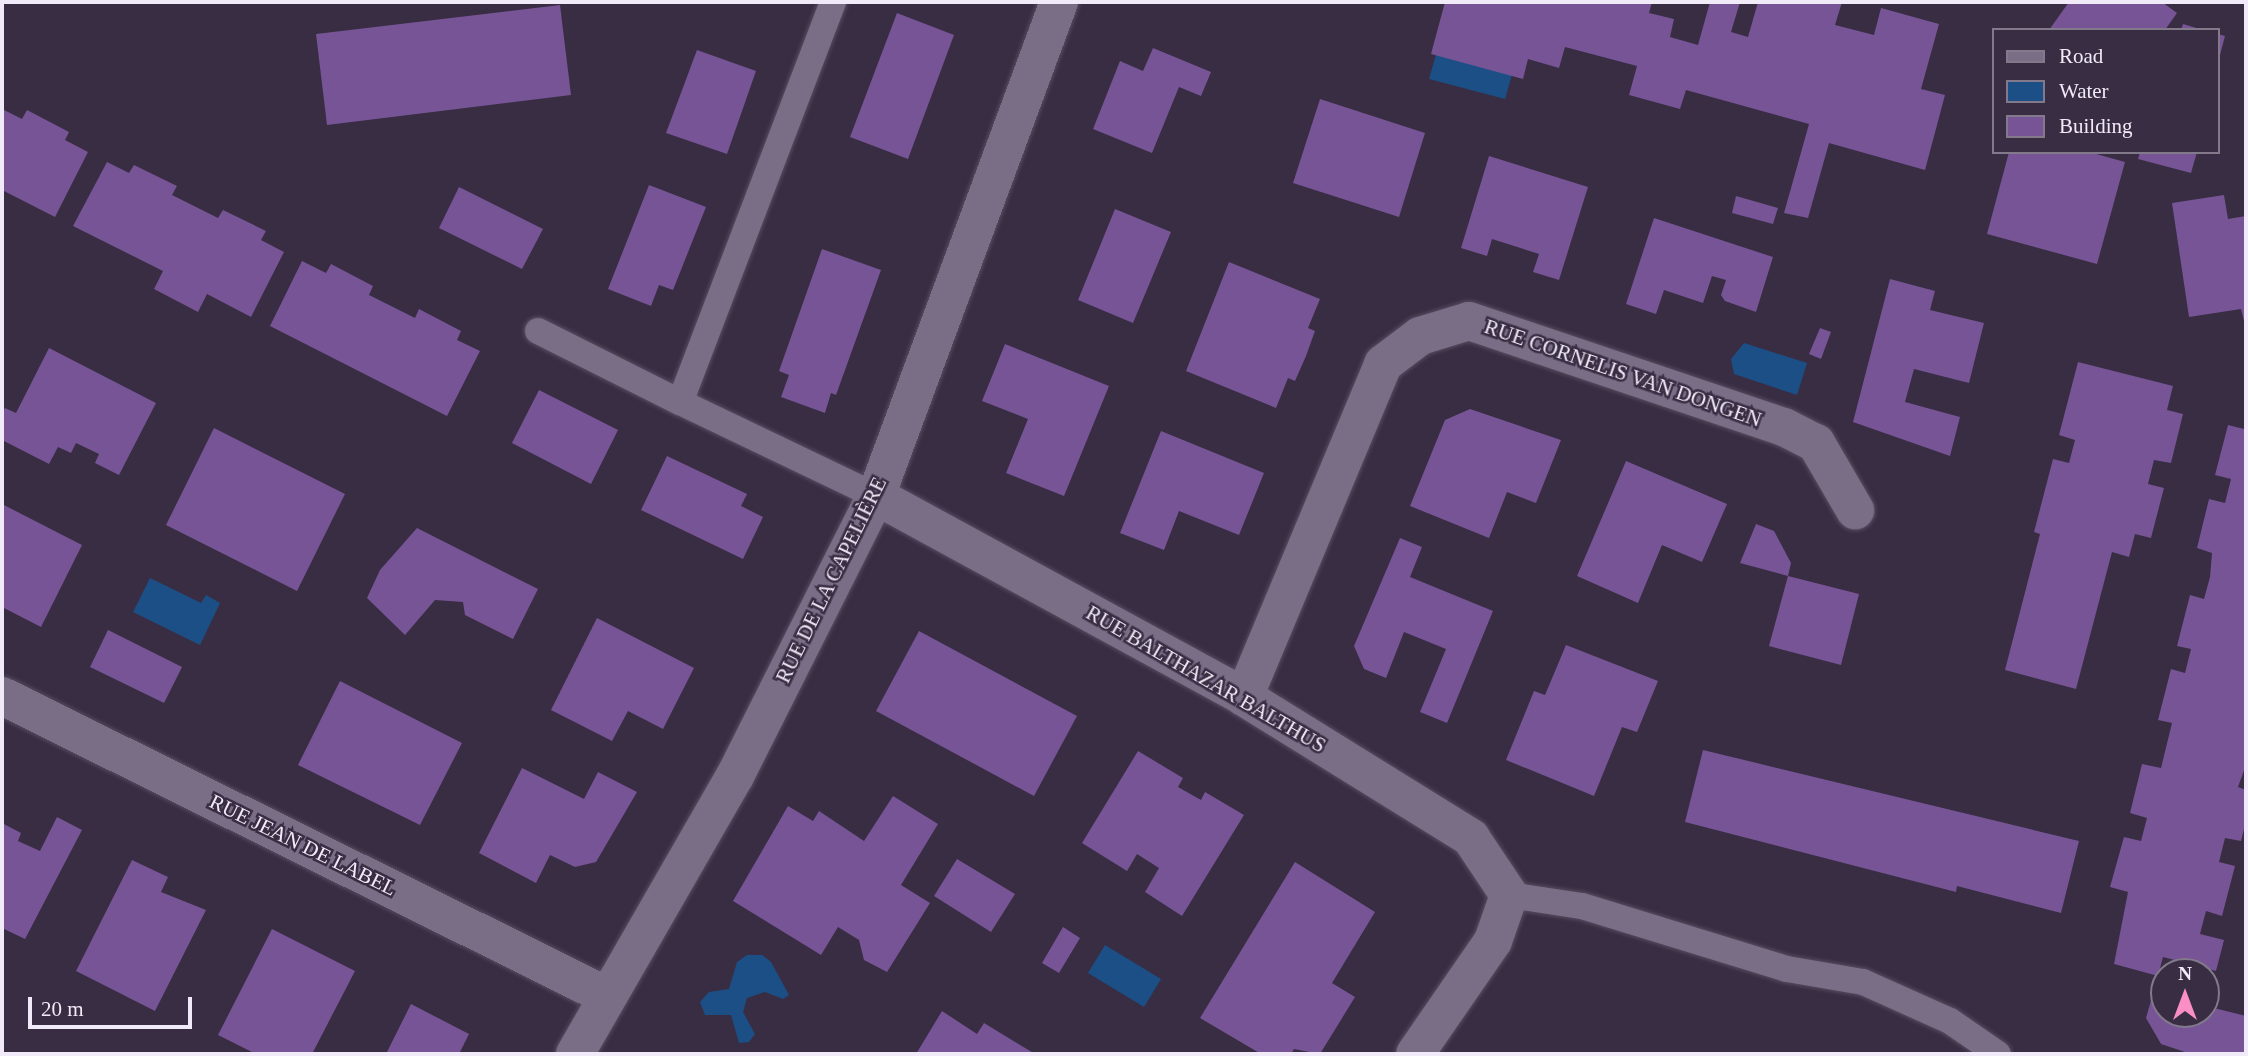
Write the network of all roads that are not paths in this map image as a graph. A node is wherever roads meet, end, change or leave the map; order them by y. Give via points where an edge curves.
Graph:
1 (832, 2) edge
2 (1059, 2) edge
3 (538, 331) dead end
4 (680, 402) junction
5 (876, 496) junction
6 (1855, 510) dead end
7 (2, 696) edge
8 (1244, 697) junction
9 (1509, 895) junction
10 (605, 995) junction
11 (575, 1054) edge
12 (1415, 1054) edge
13 (1998, 1054) edge

1 - 4 lane
2 - 5 street, RUE DE LA CAPELIÈRE
3 - 4 lane
4 - 5 lane
5 - 8 street, RUE BALTHAZAR BALTHUS
5 - 10 street, RUE DE LA CAPELIÈRE via 735,776
6 - 8 street, RUE CORNELIS VAN DONGEN via 1816,443 1784,427 1469,321 1420,336 1383,365
7 - 10 street, RUE JEAN DE LABEL
8 - 9 street, RUE BALTHAZAR BALTHUS via 1471,838
9 - 12 street via 1493,941
9 - 13 lane via 1582,906 1787,969 1863,982 1950,1021
10 - 11 street, RUE DE LA CAPELIÈRE

